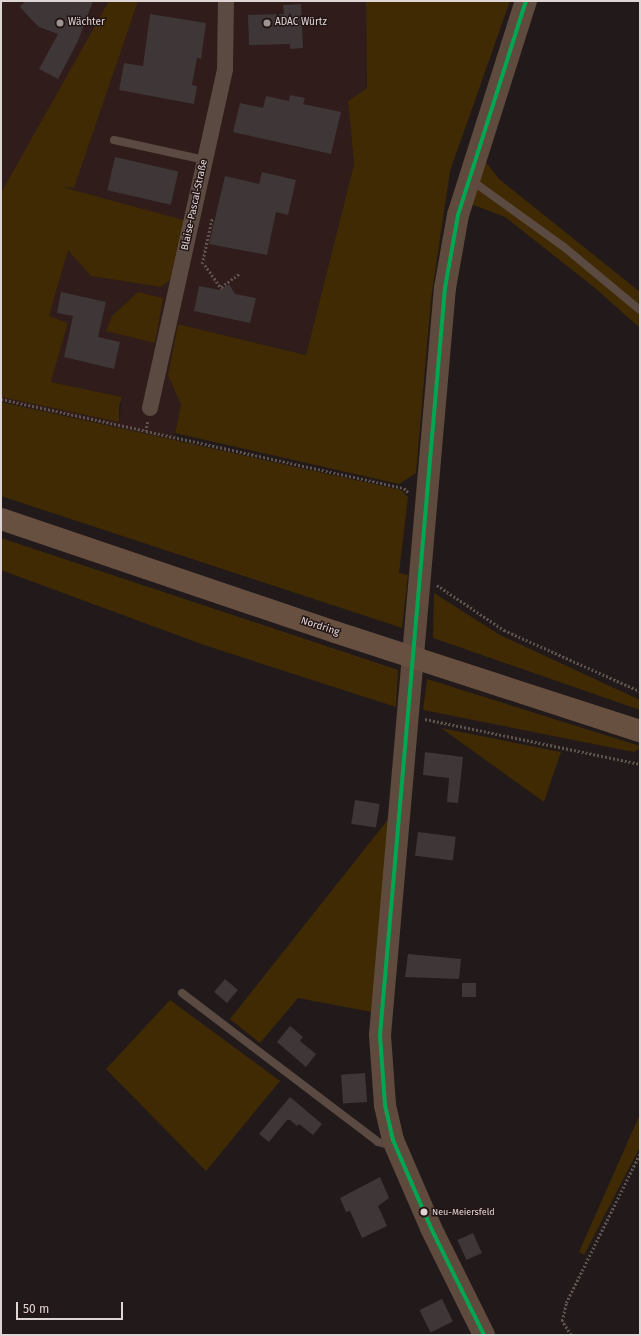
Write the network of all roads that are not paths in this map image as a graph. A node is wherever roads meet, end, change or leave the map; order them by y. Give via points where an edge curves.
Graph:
1 (226, 1) edge
2 (526, 1) edge
3 (114, 140) dead end
4 (205, 160) junction
5 (468, 179) junction
6 (640, 310) edge
7 (150, 408) road end
8 (1, 519) edge
9 (640, 731) edge
10 (182, 993) dead end
11 (395, 1146) junction
12 (484, 1335) edge

1 - 4 street, Blaise-Pascal-Straße via 225,69
2 - 5 main road
3 - 4 lane
4 - 7 street, Blaise-Pascal-Straße
5 - 6 lane via 564,247
5 - 11 main road via 458,215 445,288 380,1035 385,1105
8 - 9 main road, Nordring via 335,632
10 - 11 lane via 378,1142
11 - 12 main road

